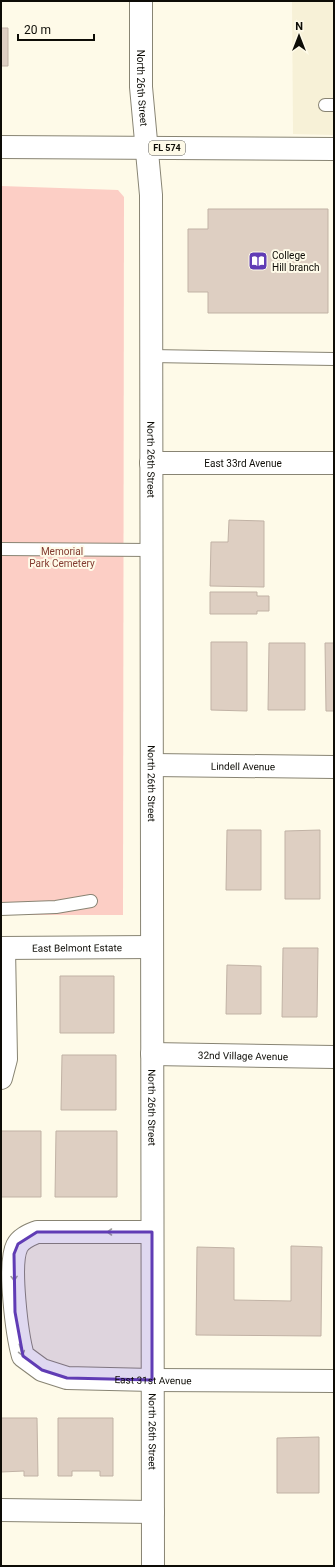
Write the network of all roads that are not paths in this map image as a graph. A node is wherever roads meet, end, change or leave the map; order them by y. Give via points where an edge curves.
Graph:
1 (141, 1) edge
2 (1, 147) edge
3 (147, 148) junction
4 (334, 149) edge
5 (151, 356) junction
6 (334, 359) edge
7 (151, 463) junction
8 (334, 463) edge
9 (1, 549) edge
10 (152, 550) junction
11 (153, 765) junction
12 (334, 767) edge
13 (91, 901) dead end
14 (1, 909) edge
15 (152, 947) junction
16 (3, 948) edge
17 (152, 1054) junction
18 (334, 1057) edge
19 (1, 1078) edge
20 (152, 1232) junction
21 (8, 1311) edge
22 (152, 1380) junction
23 (334, 1380) edge
24 (1, 1510) edge
25 (153, 1512) junction
26 (153, 1566) edge

1 - 3 street, North 26th Street via 141,87
2 - 3 street, FL 574
3 - 4 street, FL 574
3 - 5 street, North 26th Street via 151,194
5 - 6 lane
5 - 7 street, North 26th Street
7 - 8 street, East 33rd Avenue
7 - 10 street, North 26th Street
9 - 10 lane
10 - 11 street, North 26th Street
11 - 12 street, Lindell Avenue
11 - 15 street, North 26th Street
13 - 14 lane via 56,907
15 - 16 street, East Belmont Estate
15 - 17 street, North 26th Street
16 - 19 street via 6,1059
17 - 18 street, 32nd Village Avenue
17 - 20 street, North 26th Street
20 -> 21 street, East 31st Avenue via 37,1232 26,1237 18,1244 14,1254
20 - 22 street, North 26th Street
21 -> 22 street, East 31st Avenue via 23,1356 42,1370 67,1378
22 - 23 street, East 31st Avenue
22 - 25 street, North 26th Street
24 - 25 street
25 - 26 street, North 26th Street

